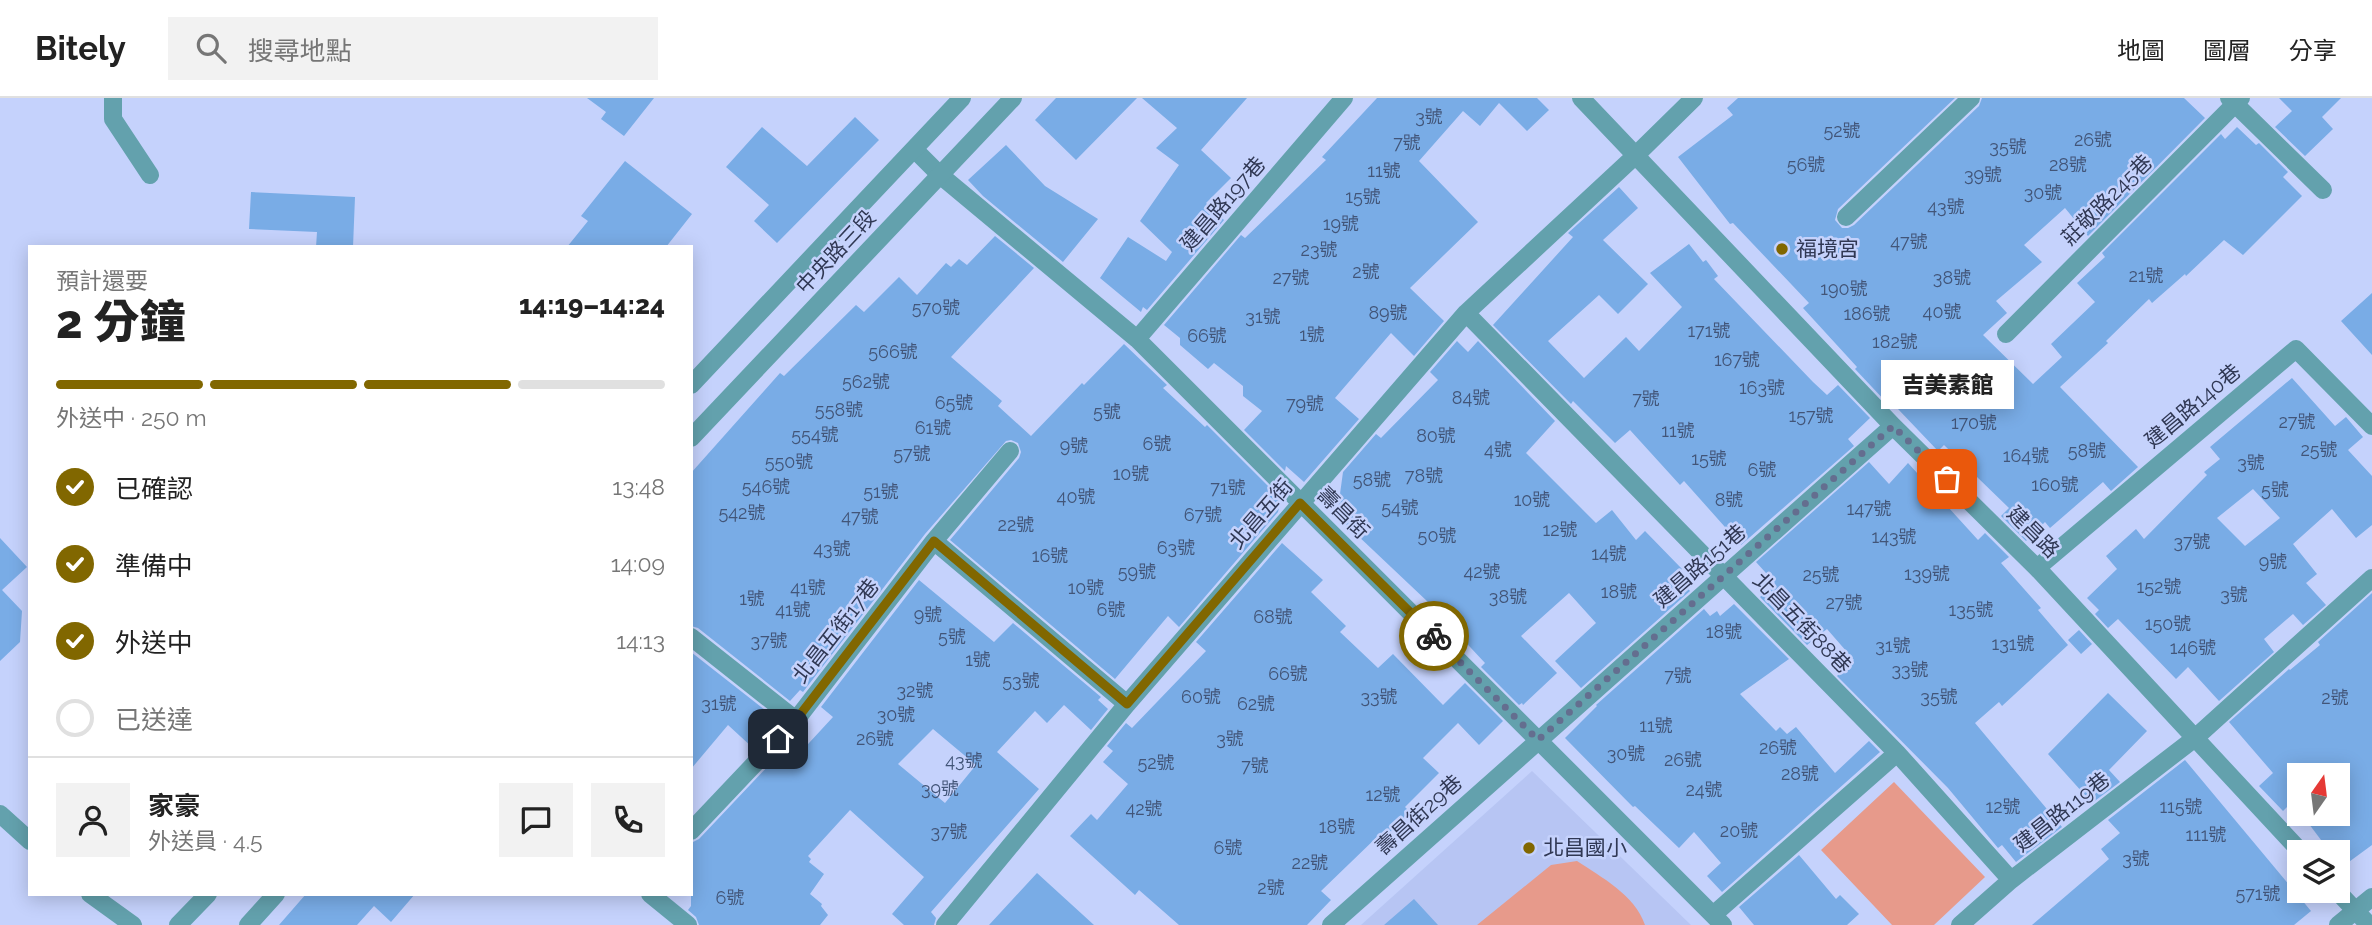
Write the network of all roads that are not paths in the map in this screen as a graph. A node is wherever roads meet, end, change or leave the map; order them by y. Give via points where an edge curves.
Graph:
1 (113, 98) edge
2 (962, 98) edge
3 (1013, 98) edge
4 (1344, 98) edge
5 (1581, 98) edge
6 (1694, 98) edge
7 (1971, 98) edge
8 (2235, 100) edge
9 (915, 150) junction
10 (1636, 155) junction
11 (150, 175) dead end
12 (940, 175) junction
13 (2323, 190) dead end
14 (1846, 217) dead end
15 (1466, 313) junction
16 (2006, 334) dead end
17 (1136, 339) junction
18 (693, 383) edge
19 (1893, 426) junction
20 (2372, 426) edge
21 (693, 436) edge
22 (1010, 452) dead end
23 (1300, 503) junction
24 (934, 541) junction
25 (2037, 568) junction
26 (1724, 575) junction
27 (2372, 578) edge
28 (693, 639) edge
29 (1127, 704) junction
30 (796, 720) junction
31 (2195, 738) junction
32 (1538, 740) junction
33 (1897, 753) junction
34 (0, 814) edge
35 (693, 829) edge
36 (28, 839) edge
37 (2290, 840) edge
38 (2011, 880) junction
39 (93, 896) edge
40 (206, 896) edge
41 (274, 896) edge
42 (652, 896) edge
43 (2372, 897) edge
44 (2348, 903) edge
45 (2355, 910) junction
46 (1718, 920) edge
47 (133, 925) edge
48 (178, 925) edge
49 (248, 925) edge
50 (688, 925) edge
51 (945, 925) edge
52 (1331, 925) edge
53 (1960, 925) edge
54 (2338, 925) edge
55 (2369, 925) edge

1 - 11 street via 113,119
2 - 9 street, 中央路三段
3 - 12 street, 中央路三段
4 - 17 street, 建昌路197巷
5 - 10 street, 建昌路
6 - 10 street, 北昌五街
7 - 14 street
8 - 13 street
8 - 16 street, 莊敬路245巷
9 - 12 street, 壽昌街
9 - 18 street, 中央路三段
10 - 15 street, 北昌五街
10 - 19 street, 建昌路
12 - 17 street, 壽昌街
12 - 21 street, 中央路三段
15 - 23 street, 北昌五街
15 - 26 street, 北昌五街88巷
17 - 23 street, 壽昌街
19 - 25 street, 建昌路
19 - 26 street, 建昌路151巷
20 - 25 street, 建昌路140巷 via 2296,349
22 - 24 street, 北昌五街17巷
23 - 29 street, 北昌五街
23 - 32 street, 壽昌街
24 - 29 street
24 - 30 street, 北昌五街17巷
25 - 31 street, 建昌路
26 - 32 street, 建昌路151巷
26 - 33 street, 北昌五街88巷
27 - 31 street
28 - 30 street
29 - 51 street, 北昌五街
30 - 35 street, 北昌五街17巷
31 - 37 street, 建昌路
31 - 38 street, 建昌路119巷
32 - 46 street, 壽昌街
32 - 52 street, 壽昌街29巷
33 - 38 street, 北昌五街88巷
33 - 46 street
34 - 36 street
38 - 53 street, 建昌路119巷
39 - 47 street
40 - 48 street
41 - 49 street
42 - 50 street
43 - 45 street
44 - 45 street
45 - 54 street
45 - 55 street

